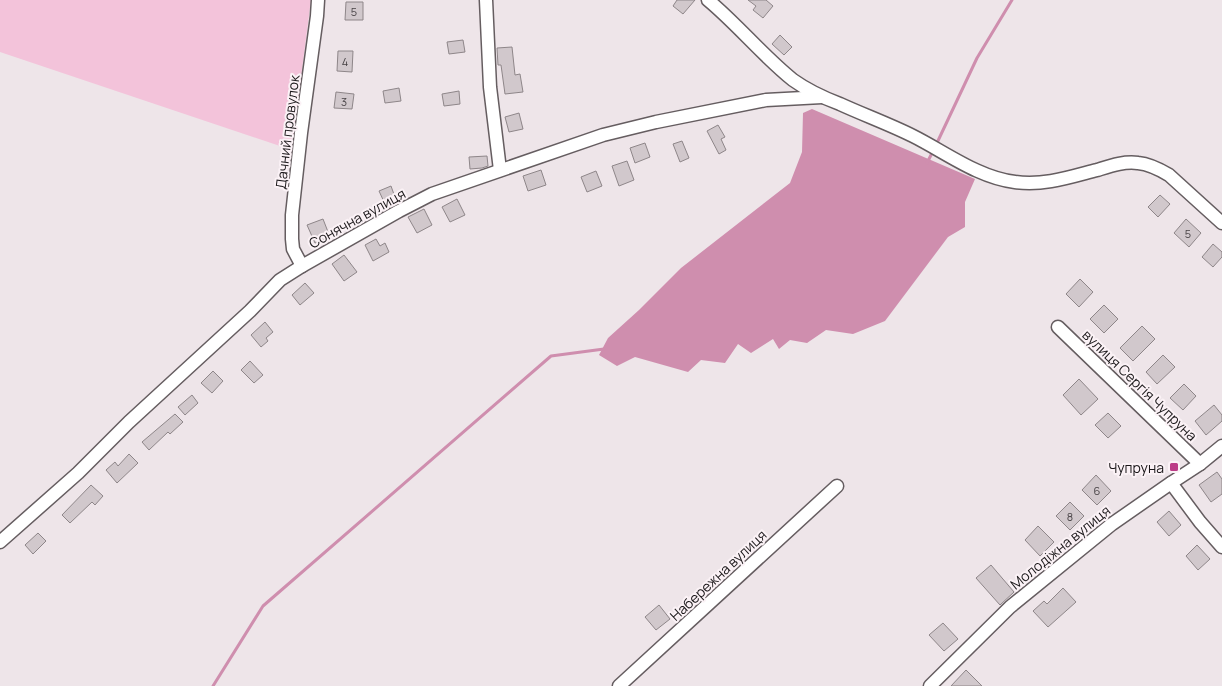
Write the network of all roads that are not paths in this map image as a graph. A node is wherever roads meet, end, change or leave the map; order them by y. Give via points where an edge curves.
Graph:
1 (318, 0) edge
2 (486, 0) edge
3 (708, 0) edge
4 (822, 97) junction
5 (500, 170) junction
6 (1222, 223) edge
7 (302, 266) junction
8 (1058, 327) dead end
9 (1222, 446) edge
10 (1200, 464) junction
11 (1171, 483) junction
12 (836, 486) dead end
13 (0, 542) edge
14 (1222, 547) edge
15 (620, 686) edge
16 (930, 686) edge

1 - 7 street, Дачний провулок via 292,215 293,249
2 - 5 street via 490,87
3 - 4 street via 794,81
4 - 5 street, Сонячна вулиця via 766,100 656,122 603,135
4 - 6 street via 912,135 999,179 1044,182 1125,163 1148,165 1169,175
5 - 7 street, Сонячна вулиця via 432,194
7 - 13 street, Сонячна вулиця via 280,280
8 - 10 street, вулиця Сергія Чупруна
9 - 10 street, Молодіжна вулиця
10 - 11 street, Молодіжна вулиця
11 - 14 street
11 - 16 street, Молодіжна вулиця via 1112,524 1010,607
12 - 15 street, Набережна вулиця

